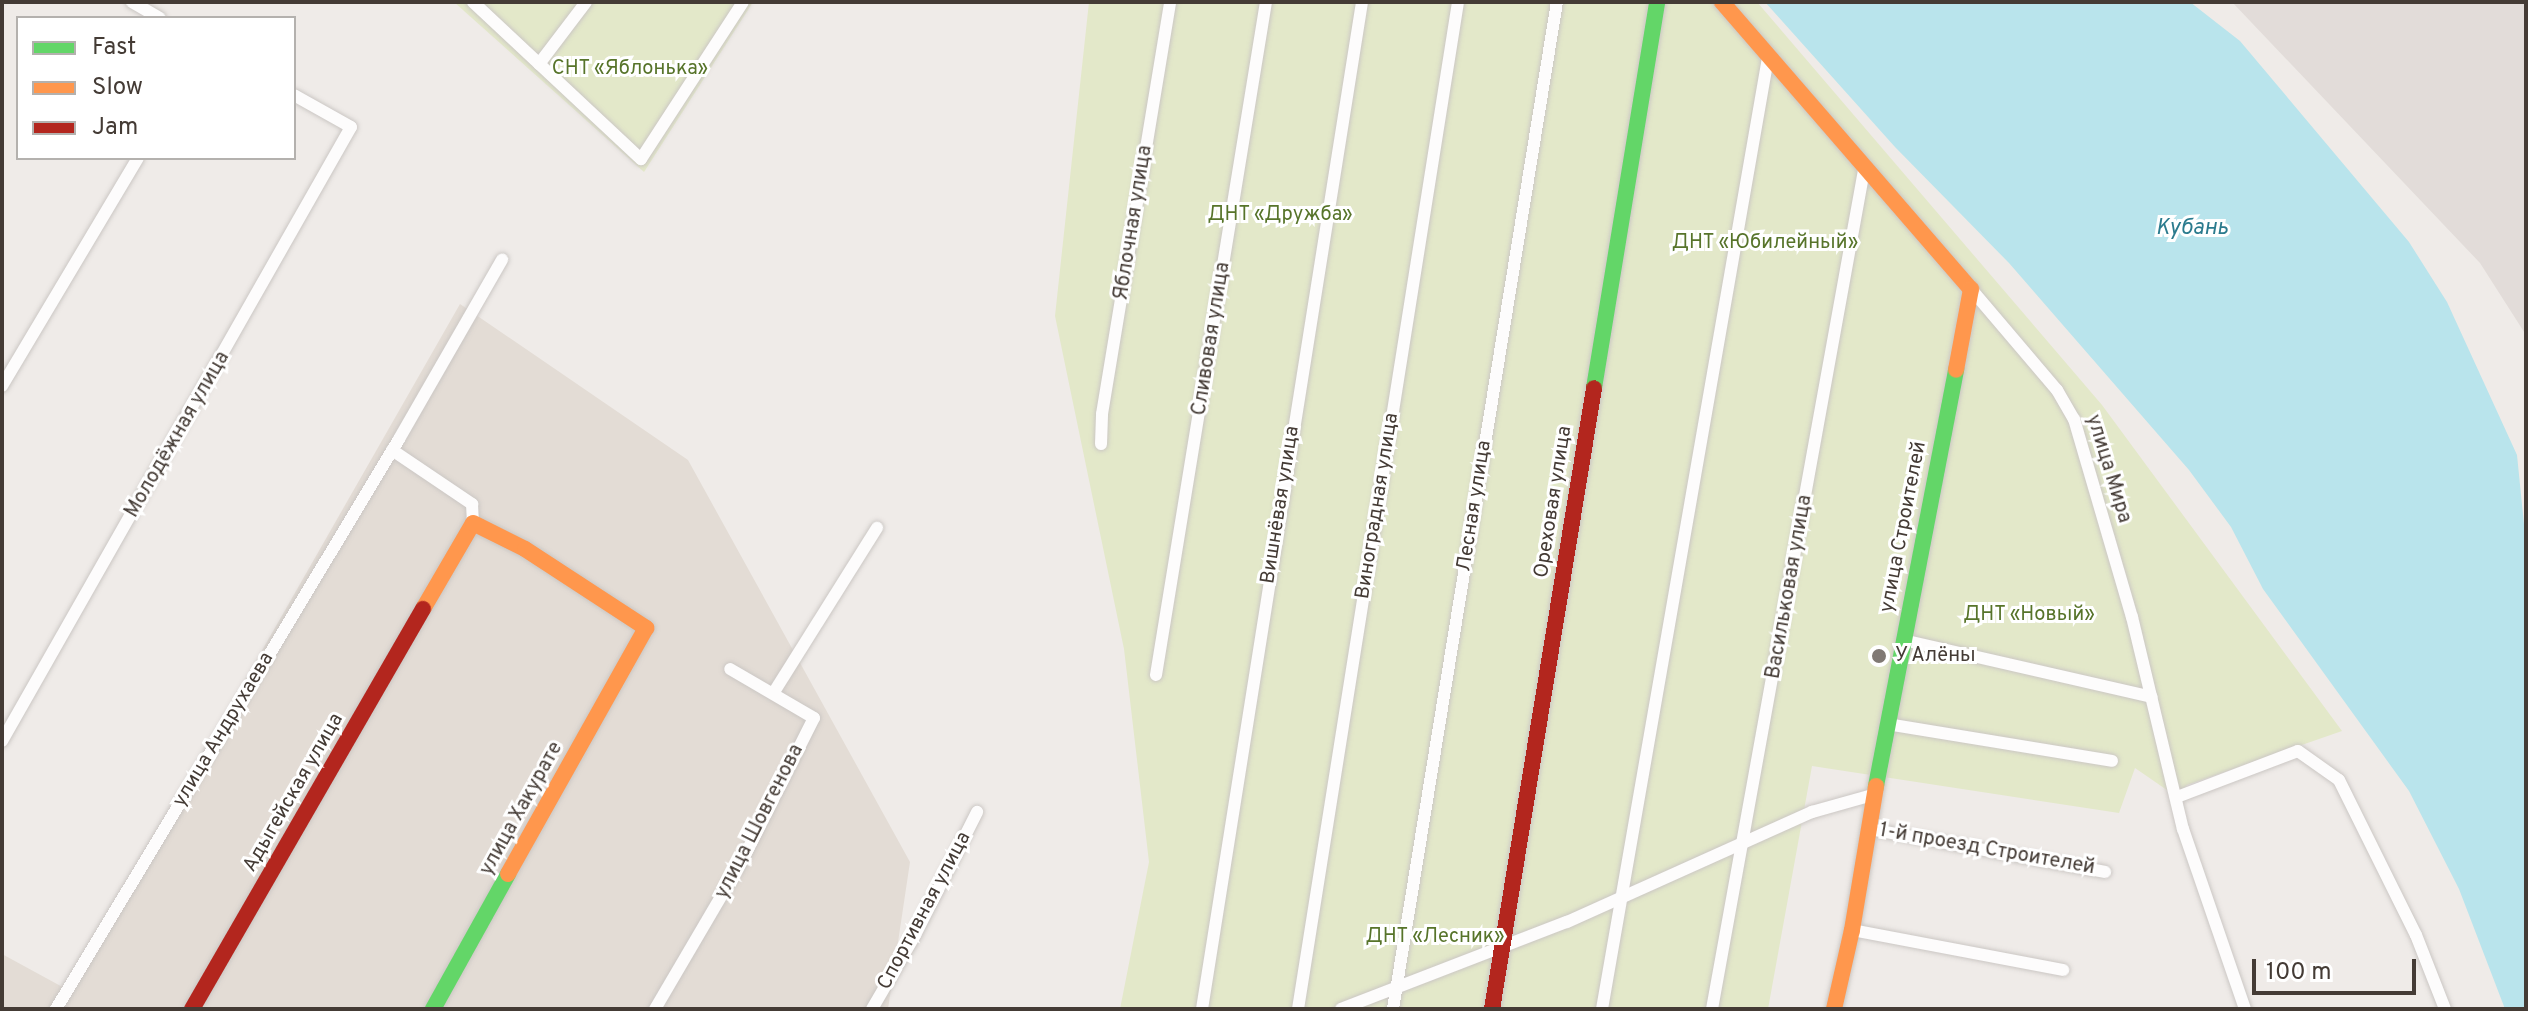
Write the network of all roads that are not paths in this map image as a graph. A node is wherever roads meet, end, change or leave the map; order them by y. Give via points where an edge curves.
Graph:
1 (132, 2) edge
2 (473, 2) edge
3 (586, 2) edge
4 (743, 2) edge
5 (1170, 2) edge
6 (1266, 2) edge
7 (1362, 2) edge
8 (1458, 2) edge
9 (1557, 2) edge
10 (1657, 2) edge
11 (1722, 2) edge
12 (156, 16) edge
13 (1768, 58) junction
14 (539, 64) junction
15 (296, 96) edge
16 (137, 160) edge
17 (1865, 165) junction
18 (502, 260) dead end
19 (1971, 289) junction
20 (2, 386) edge
21 (1101, 444) dead end
22 (392, 450) junction
23 (473, 523) junction
24 (877, 528) dead end
25 (1903, 640) junction
26 (730, 669) dead end
27 (1156, 675) dead end
28 (774, 692) junction
29 (2152, 697) junction
30 (1887, 724) junction
31 (2, 741) edge
32 (2112, 761) dead end
33 (1876, 794) junction
34 (2177, 797) junction
35 (977, 812) dead end
36 (1869, 829) junction
37 (1742, 844) junction
38 (2105, 872) dead end
39 (1621, 896) junction
40 (1852, 930) junction
41 (1502, 947) junction
42 (2063, 970) dead end
43 (1397, 988) junction
44 (56, 1009) edge
45 (192, 1009) edge
46 (433, 1009) edge
47 (655, 1009) edge
48 (872, 1009) edge
49 (1202, 1009) edge
50 (1298, 1009) edge
51 (1341, 1009) edge
52 (1393, 1009) edge
53 (1492, 1009) edge
54 (1602, 1009) edge
55 (1712, 1009) edge
56 (1834, 1009) edge
57 (2245, 1009) edge
58 (2445, 1009) edge

1 - 12 street
2 - 14 street
3 - 14 street
4 - 14 street via 641,159
5 - 21 street, Яблочная улица
6 - 27 street, Сливовая улица
7 - 49 street, Вишнёвая улица
8 - 50 street, Виноградная улица
9 - 43 street, Лесная улица
10 - 41 street, Ореховая улица
11 - 13 street, улица Мира
13 - 17 street, улица Мира
13 - 39 street
15 - 31 street, Молодёжная улица via 351,127
16 - 20 street
17 - 19 street, улица Мира
17 - 37 street, Васильковая улица
18 - 22 street, улица Андрухаева
19 - 25 street, улица Строителей
19 - 29 street, улица Мира via 2057,390 2074,419
22 - 23 street via 472,504
22 - 44 street, улица Андрухаева
23 - 45 street, Адыгейская улица
23 - 46 street, улица Хакурате via 525,549 646,628
24 - 28 street
25 - 29 street
25 - 30 street, улица Строителей
26 - 28 street, улица Шовгенова
28 - 47 street, улица Шовгенова via 814,718 742,861
29 - 34 street, улица Мира
30 - 32 street
30 - 33 street, улица Строителей
33 - 36 street, улица Строителей
33 - 37 street via 1812,812
34 - 57 street, улица Мира via 2183,829
34 - 58 street via 2298,751 2339,780 2416,935
35 - 48 street, Спортивная улица
36 - 38 street, 1-й проезд Строителей
36 - 40 street, улица Строителей
37 - 39 street
37 - 55 street, Васильковая улица
39 - 41 street
39 - 54 street
40 - 42 street
40 - 56 street, улица Строителей
41 - 43 street
41 - 53 street, Ореховая улица
43 - 51 street
43 - 52 street, Лесная улица

